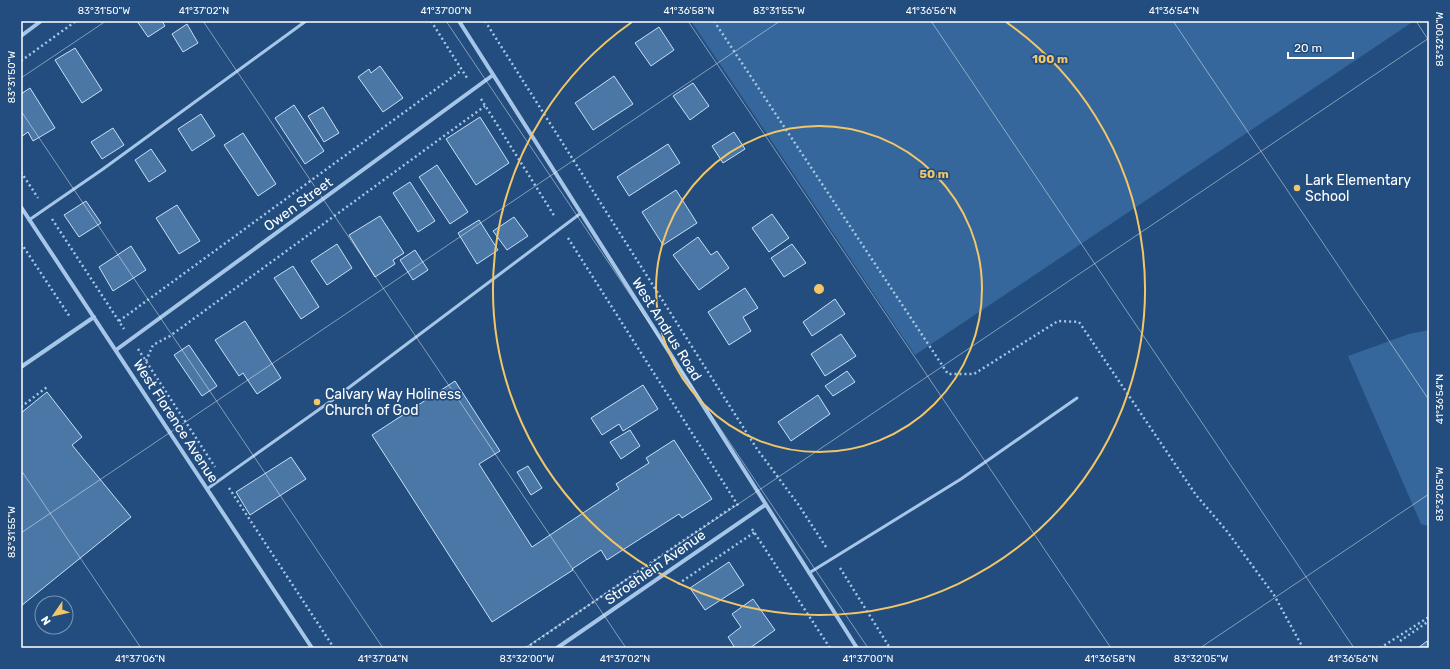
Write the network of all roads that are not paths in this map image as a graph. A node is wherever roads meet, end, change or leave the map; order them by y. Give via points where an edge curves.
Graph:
1 (41, 21) edge
2 (306, 21) edge
3 (459, 21) edge
4 (21, 36) edge
5 (493, 75) junction
6 (21, 207) edge
7 (581, 213) junction
8 (29, 220) junction
9 (94, 317) junction
10 (116, 350) junction
11 (21, 367) edge
12 (1077, 398) dead end
13 (207, 489) junction
14 (766, 505) junction
15 (809, 573) junction
16 (312, 648) edge
17 (557, 648) edge
18 (857, 648) edge

1 - 4 street
2 - 8 lane
3 - 5 street, West Andrus Road
5 - 7 street, West Andrus Road
5 - 10 street, Owen Street
6 - 8 street, West Florence Avenue
7 - 13 lane via 337,396
7 - 14 street, West Andrus Road
8 - 9 street, West Florence Avenue
9 - 10 street, West Florence Avenue
9 - 11 street
10 - 13 street, West Florence Avenue
12 - 15 lane via 961,479
13 - 16 street, West Florence Avenue
14 - 15 street, West Andrus Road
14 - 17 street, Stroehlein Avenue
15 - 18 street, West Andrus Road

